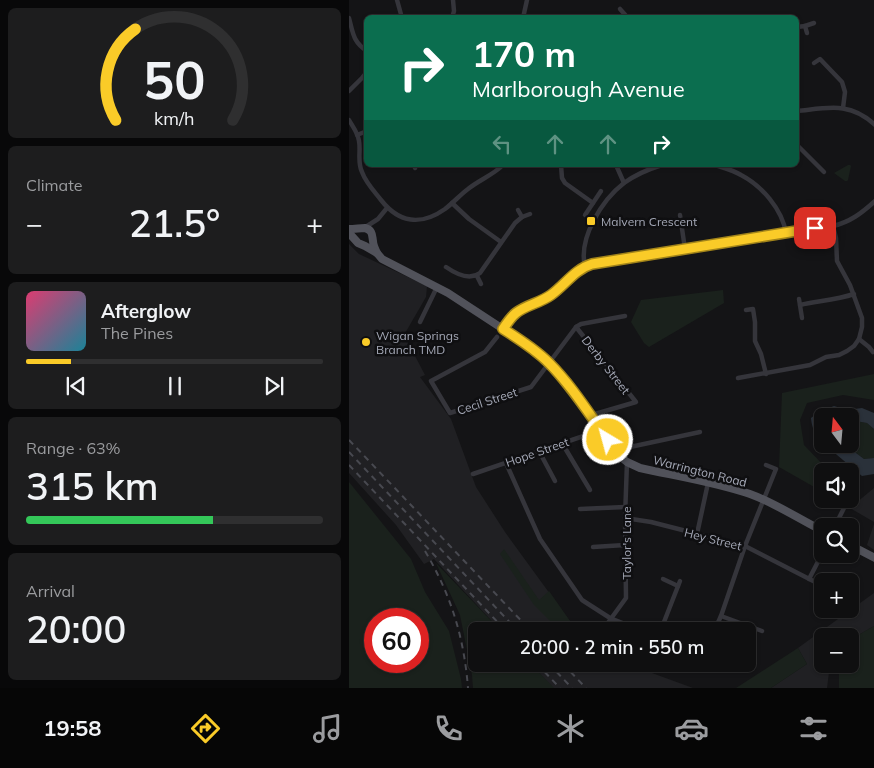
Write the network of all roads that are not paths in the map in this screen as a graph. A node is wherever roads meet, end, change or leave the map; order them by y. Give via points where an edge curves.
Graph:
1 (397, 0) edge
2 (453, 0) edge
3 (527, 0) edge
4 (401, 15) edge
5 (453, 15) edge
6 (524, 15) edge
7 (349, 19) edge
8 (814, 23) dead end
9 (805, 26) junction
10 (799, 28) edge
11 (807, 34) dead end
12 (364, 49) edge
13 (815, 53) dead end
14 (820, 59) junction
15 (814, 63) dead end
16 (364, 76) edge
17 (349, 91) edge
18 (843, 108) junction
19 (799, 111) edge
20 (349, 120) edge
21 (874, 125) edge
22 (364, 132) edge
23 (357, 134) junction
24 (799, 147) edge
25 (823, 163) dead end
26 (501, 167) edge
27 (561, 167) edge
28 (616, 167) edge
29 (657, 167) edge
30 (721, 167) edge
31 (819, 167) junction
32 (824, 172) dead end
33 (624, 183) junction
34 (601, 191) dead end
35 (874, 201) edge
36 (452, 203) junction
37 (593, 203) junction
38 (387, 208) junction
39 (518, 210) dead end
40 (530, 214) dead end
41 (585, 215) dead end
42 (680, 215) dead end
43 (522, 218) junction
44 (377, 219) junction
45 (833, 226) junction
46 (349, 229) edge
47 (362, 229) junction
48 (349, 233) edge
49 (786, 233) junction
50 (372, 237) junction
51 (355, 239) junction
52 (501, 242) junction
53 (365, 246) junction
54 (685, 249) junction
55 (377, 253) junction
56 (585, 266) junction
57 (446, 267) dead end
58 (477, 276) junction
59 (481, 284) dead end
60 (437, 287) junction
61 (854, 294) junction
62 (799, 300) dead end
63 (800, 306) junction
64 (747, 310) dead end
65 (625, 316) dead end
66 (802, 318) dead end
67 (420, 322) dead end
68 (576, 327) junction
69 (503, 329) junction
70 (493, 339) dead end
71 (859, 339) junction
72 (873, 352) edge
73 (549, 363) junction
74 (765, 374) junction
75 (738, 378) dead end
76 (591, 417) junction
77 (601, 430) junction
78 (700, 432) dead end
79 (562, 444) junction
80 (616, 450) junction
81 (539, 451) junction
82 (627, 462) junction
83 (506, 463) junction
84 (766, 465) dead end
85 (473, 474) dead end
86 (555, 481) dead end
87 (708, 483) junction
88 (590, 490) dead end
89 (764, 500) junction
90 (625, 507) junction
91 (844, 508) dead end
92 (581, 509) dead end
93 (625, 518) junction
94 (839, 518) edge
95 (814, 526) edge
96 (697, 534) junction
97 (625, 545) junction
98 (745, 546) junction
99 (593, 547) dead end
100 (859, 550) edge
101 (874, 558) edge
102 (817, 563) edge
103 (663, 579) dead end
104 (809, 579) junction
105 (814, 582) edge
106 (721, 616) junction
107 (610, 618) junction
108 (608, 622) edge
109 (620, 622) edge
110 (664, 622) edge
111 (718, 622) edge
112 (762, 631) dead end

1 - 4 street
2 - 5 street
3 - 6 street
7 - 12 street via 357,44
8 - 9 street
9 - 10 street
9 - 11 street
13 - 14 street
14 - 15 street
14 - 18 street via 842,82 845,92
16 - 17 street
18 - 19 street
18 - 21 street
20 - 23 street
22 - 23 street
23 - 38 street via 362,172
24 - 31 street
25 - 31 street
26 - 36 street
27 - 37 street via 565,183
28 - 33 street
29 - 33 street
30 - 49 street via 741,175 764,193 780,214
31 - 32 street
33 - 56 street via 606,200 590,228 584,249
34 - 37 street
35 - 45 street via 861,214
36 - 38 street via 436,215 419,220 403,218
36 - 52 street
37 - 41 street
38 - 44 street
39 - 43 street
40 - 43 street
42 - 54 street
43 - 52 street
44 - 47 street
44 - 50 street
45 - 49 street
45 - 61 street via 837,261
46 - 47 main road
47 - 50 main road via 369,230
47 - 51 main road via 355,234
48 - 51 main road
49 - 54 street
50 - 53 main road
50 - 55 main road
51 - 53 main road
52 - 58 street
53 - 55 main road, Warrington Road
54 - 56 street
55 - 60 main road, Warrington Road via 382,259
56 - 69 street via 550,296 516,312
57 - 58 street via 452,275
58 - 59 street
60 - 67 street
60 - 69 main road, Warrington Road
61 - 63 street
61 - 71 street via 862,322
62 - 63 street
63 - 66 street
64 - 74 street via 755,309 755,341
65 - 68 street via 585,322
68 - 73 street
68 - 76 street, Derby Street via 636,402
69 - 73 main road, Warrington Road
70 - 73 street, Cecil Street via 485,352 431,381 450,413 531,386
71 - 72 street
71 - 74 street via 839,355 803,367
73 - 76 main road, Warrington Road
74 - 75 street
76 - 77 main road, Warrington Road
77 - 79 street, Hope Street
77 - 80 main road, Warrington Road
78 - 80 street
79 - 81 street, Hope Street
79 - 88 street
80 - 82 main road, Warrington Road
81 - 83 street, Hope Street
81 - 86 street
82 - 87 main road, Warrington Road
82 - 90 street, Taylor's Lane
83 - 85 street, Hope Street
83 - 107 street via 540,539 582,600
84 - 89 street via 776,469
87 - 89 main road, Warrington Road
87 - 96 street
89 - 95 main road, Warrington Road
89 - 98 street
90 - 92 street
90 - 93 street, Taylor's Lane
91 - 94 street
93 - 96 street, Hey Street
93 - 97 street, Taylor's Lane
96 - 98 street, Hey Street
97 - 99 street
97 - 107 street, Taylor's Lane via 626,598
98 - 104 street, Hey Street
98 - 106 street
100 - 101 main road
102 - 104 street
103 - 110 street via 679,583
104 - 105 street, Hey Street
106 - 111 street
106 - 112 street
107 - 108 street, Taylor's Lane
107 - 109 street

